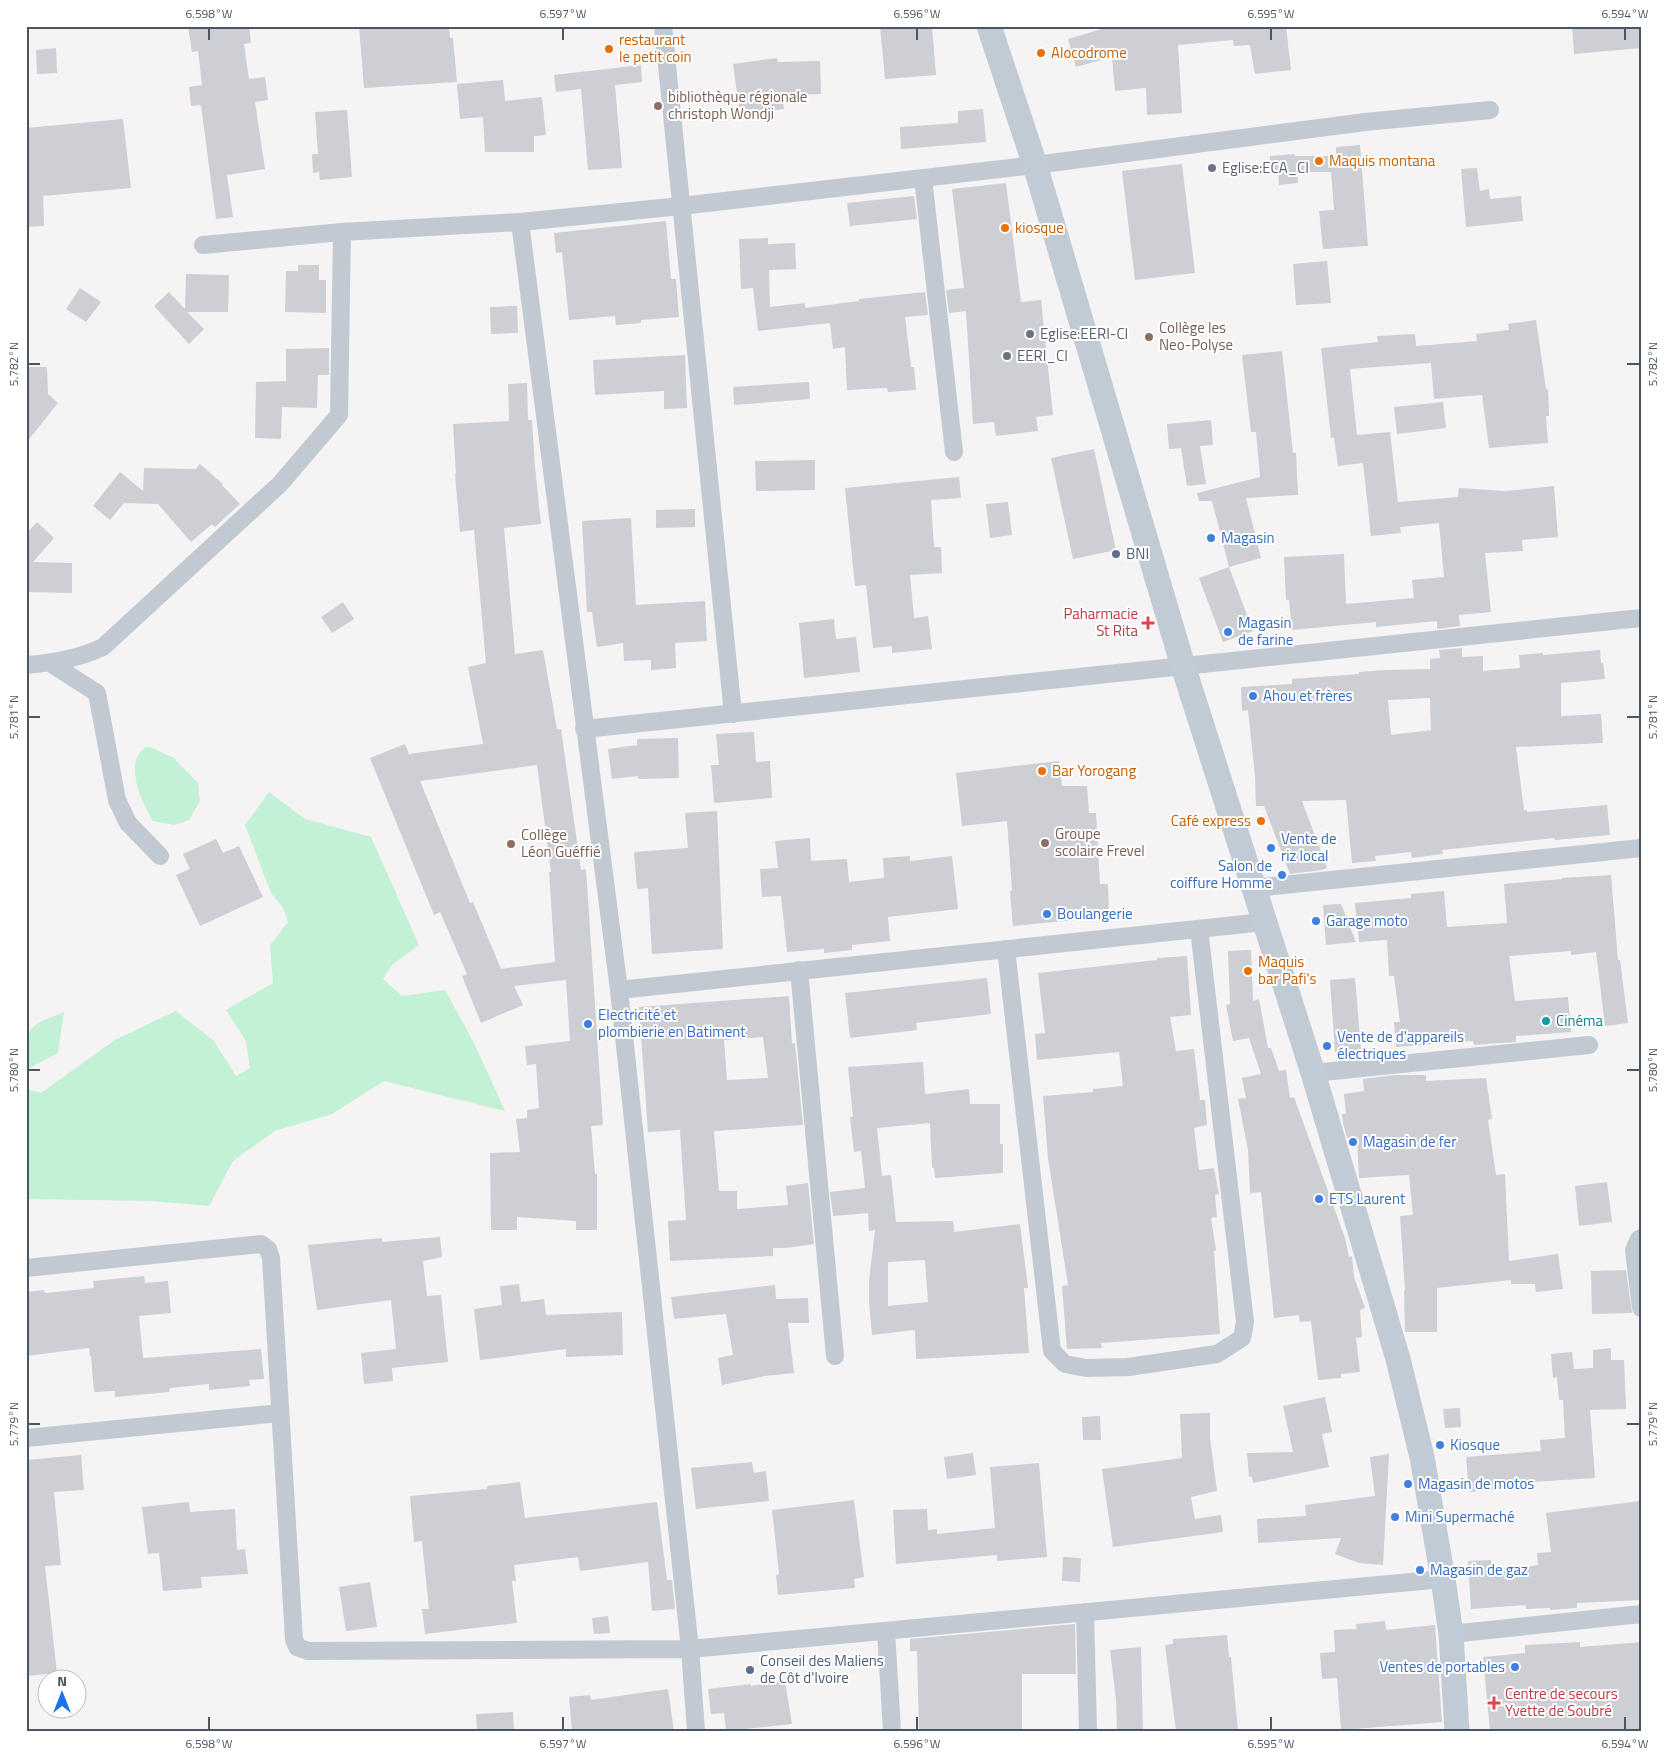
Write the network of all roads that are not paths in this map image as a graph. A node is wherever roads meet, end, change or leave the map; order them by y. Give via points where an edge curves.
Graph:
1 (663, 26) edge
2 (989, 26) edge
3 (1490, 110) dead end
4 (1035, 166) junction
5 (923, 178) junction
6 (681, 206) junction
7 (520, 222) junction
8 (342, 232) junction
9 (203, 245) dead end
10 (954, 452) dead end
11 (1641, 618) edge
12 (50, 663) junction
13 (26, 665) edge
14 (1183, 666) junction
15 (733, 714) junction
16 (584, 730) junction
17 (1641, 848) edge
18 (160, 856) dead end
19 (1254, 888) junction
20 (1264, 922) junction
21 (1198, 929) junction
22 (1006, 949) junction
23 (799, 970) junction
24 (619, 990) junction
25 (1589, 1045) dead end
26 (1313, 1073) junction
27 (1641, 1238) edge
28 (26, 1268) edge
29 (1641, 1308) edge
30 (835, 1356) dead end
31 (280, 1413) junction
32 (26, 1438) edge
33 (1443, 1579) junction
34 (1085, 1612) junction
35 (1641, 1614) edge
36 (886, 1631) junction
37 (1451, 1634) junction
38 (690, 1649) junction
39 (696, 1731) edge
40 (892, 1731) edge
41 (1088, 1731) edge
42 (1458, 1731) edge

1 - 6 street
2 - 4 main road
3 - 4 street via 1365,122
4 - 5 street
4 - 14 main road
5 - 6 street
5 - 10 street
6 - 7 street
6 - 15 street
7 - 8 street
7 - 16 street
8 - 9 street
8 - 12 street via 339,415 280,484 103,648 83,657
11 - 14 street
12 - 13 street
12 - 18 street via 97,693 117,800 128,823
14 - 15 street
14 - 19 main road
15 - 16 street
16 - 24 street
17 - 19 street
19 - 20 main road
20 - 21 street
20 - 26 main road
21 - 22 street
21 - 22 street via 1244,1322 1242,1338 1217,1354 1128,1367 1086,1368 1066,1364 1052,1351
22 - 23 street
23 - 24 street
23 - 30 street
24 - 38 street
25 - 26 street
26 - 33 main road via 1410,1402
27 - 29 street via 1634,1250
28 - 31 street via 261,1244 268,1249 271,1258
31 - 32 street
31 - 38 street via 297,1647 308,1652
33 - 34 street
33 - 37 main road
34 - 36 street
34 - 41 street
35 - 37 street
36 - 38 street
36 - 40 street
37 - 42 main road
38 - 39 street

